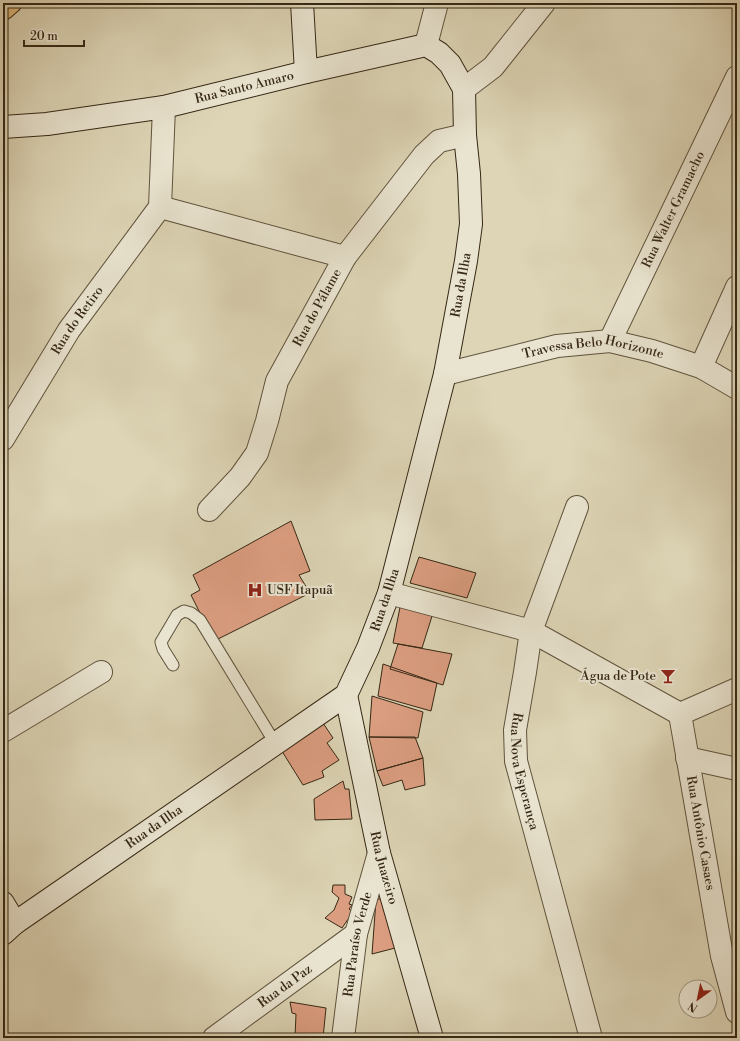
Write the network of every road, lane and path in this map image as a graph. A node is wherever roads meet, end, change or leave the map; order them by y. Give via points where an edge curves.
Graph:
1 (10, 3) edge
2 (302, 3) edge
3 (437, 3) edge
4 (544, 3) edge
5 (3, 10) edge
6 (426, 45) junction
7 (306, 72) junction
8 (737, 76) edge
9 (464, 89) junction
10 (164, 107) junction
11 (3, 127) edge
12 (465, 136) junction
13 (160, 207) junction
14 (345, 257) junction
15 (737, 287) edge
16 (610, 341) junction
17 (701, 367) junction
18 (445, 374) junction
19 (737, 388) edge
20 (3, 439) edge
21 (577, 507) dead end
22 (209, 510) dead end
23 (390, 593) junction
24 (531, 631) junction
25 (173, 666) dead end
26 (101, 672) dead end
27 (737, 688) edge
28 (346, 695) junction
29 (680, 714) junction
30 (3, 731) edge
31 (276, 743) junction
32 (687, 758) junction
33 (737, 769) edge
34 (380, 853) junction
35 (3, 903) edge
36 (9, 929) edge
37 (356, 934) junction
38 (737, 1012) edge
39 (214, 1038) edge
40 (343, 1038) edge
41 (432, 1038) edge
42 (591, 1038) edge

1 - 5 main road
2 - 7 street
3 - 6 street
4 - 9 street via 493,67
6 - 7 street, Rua Santo Amaro
6 - 9 street via 450,64
7 - 10 street, Rua Santo Amaro
8 - 16 street, Rua Walter Gramacho
9 - 12 street, Rua da Ilha
10 - 11 street, Rua Santo Amaro via 47,124
10 - 13 street
12 - 14 street, Rua do Pálame via 439,141 424,155
12 - 18 street, Rua da Ilha via 471,224
13 - 14 street
13 - 20 street, Rua do Retiro via 69,330
14 - 22 street, Rua do Pálame via 277,381 257,453 240,477
15 - 17 street
16 - 17 street, Travessa Belo Horizonte
16 - 18 street, Travessa Belo Horizonte via 557,346
17 - 19 street, Travessa Belo Horizonte
18 - 23 street, Rua da Ilha
21 - 24 street, Rua Nova Esperança
23 - 24 street
23 - 28 street, Rua da Ilha
24 - 29 street
24 - 42 street, Rua Nova Esperança via 515,730 516,761
25 - 31 lane via 161,642 177,616 184,611 200,620
26 - 30 street
27 - 29 street
28 - 31 street, Rua da Ilha
28 - 34 street, Rua Juazeiro
29 - 32 street, Rua Antônio Casaes
31 - 36 street, Rua da Ilha
32 - 33 street
32 - 38 street, Rua Antônio Casaes via 722,956
34 - 37 street, Rua Paraíso Verde
34 - 41 street, Rua Juazeiro
35 - 36 street
37 - 39 street, Rua da Paz
37 - 40 street, Rua Paraíso Verde

